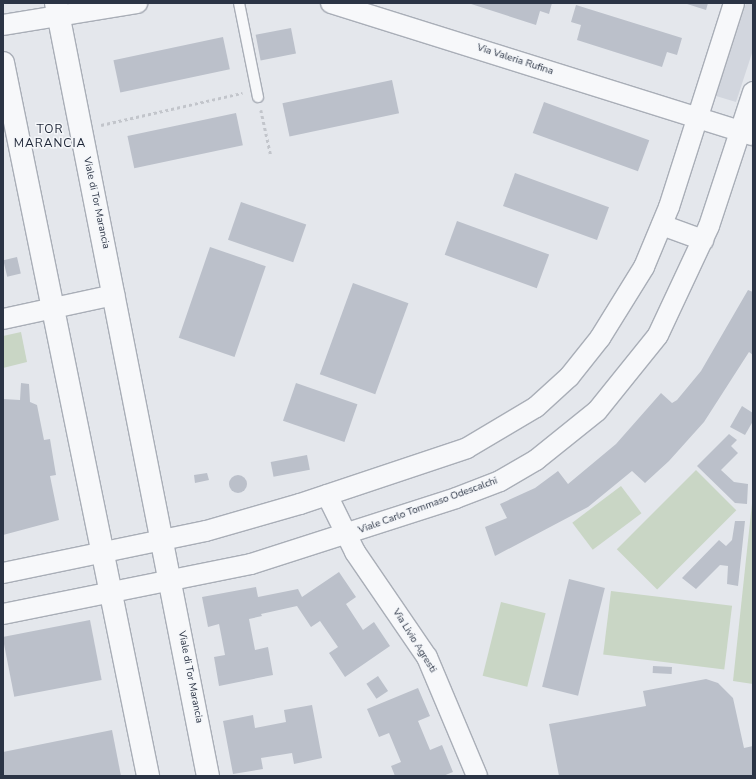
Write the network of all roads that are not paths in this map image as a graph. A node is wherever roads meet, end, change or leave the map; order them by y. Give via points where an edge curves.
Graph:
1 (137, 3) edge
2 (239, 3) edge
3 (331, 3) edge
4 (734, 3) edge
5 (57, 10) edge
6 (392, 11) edge
7 (3, 25) edge
8 (3, 63) edge
9 (753, 92) edge
10 (258, 94) road end
11 (698, 118) junction
12 (747, 133) edge
13 (662, 225) junction
14 (703, 240) junction
15 (114, 295) junction
16 (52, 308) junction
17 (3, 319) edge
18 (327, 495) junction
19 (346, 536) junction
20 (164, 540) junction
21 (102, 552) junction
22 (3, 572) edge
23 (171, 579) junction
24 (110, 592) junction
25 (3, 614) edge
26 (148, 776) edge
27 (208, 776) edge
28 (477, 776) edge

1 - 5 street
2 - 10 lane
3 - 6 street, Via Valeria Rufina
4 - 11 street
5 - 7 street
5 - 15 street, Viale di Tor Marancia
6 - 11 street, Via Valeria Rufina
8 - 16 street
9 - 12 street, Viale Carlo Tommaso Odescalchi
11 - 12 street
11 - 13 street
12 - 14 street, Viale Carlo Tommaso Odescalchi
13 - 14 street
13 - 18 street via 632,287 600,338 569,377 536,407 467,448
14 - 19 street, Viale Carlo Tommaso Odescalchi via 650,348 607,401 572,435 494,484
15 - 16 street
15 - 20 street, Viale di Tor Marancia
16 - 17 street
16 - 21 street
18 - 19 street, Viale Carlo Tommaso Odescalchi
18 - 20 street via 241,522
19 - 23 street, Viale Carlo Tommaso Odescalchi via 251,564
19 - 28 street, Via Livio Agresti via 427,658
20 - 21 street
20 - 23 street, Viale di Tor Marancia
21 - 22 street
21 - 24 street
23 - 24 street
23 - 27 street, Viale di Tor Marancia
24 - 25 street
24 - 26 street

